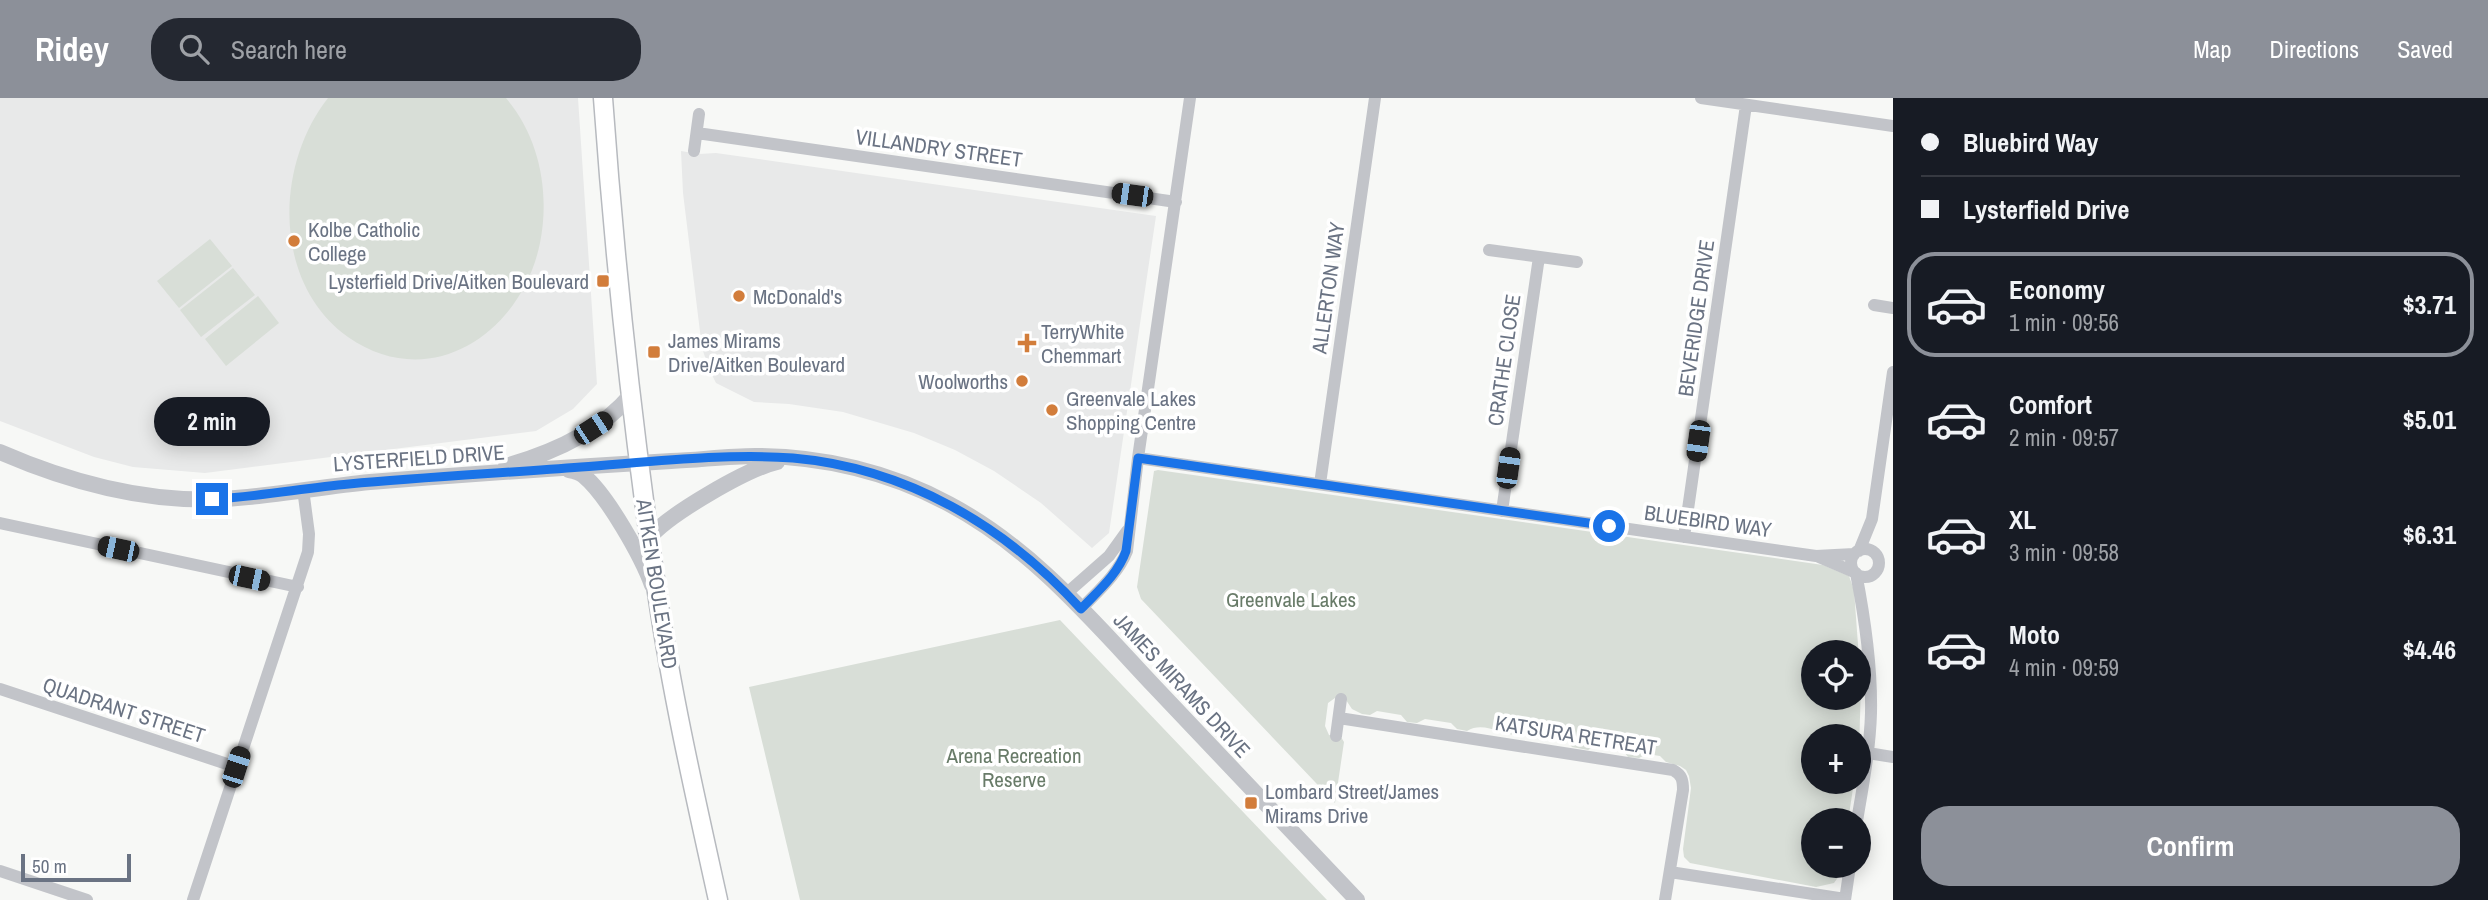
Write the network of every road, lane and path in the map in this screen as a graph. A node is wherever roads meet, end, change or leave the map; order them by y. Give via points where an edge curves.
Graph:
1 (603, 98) edge
2 (1190, 98) edge
3 (1375, 98) edge
4 (1701, 98) edge
5 (1746, 104) junction
6 (699, 114) dead end
7 (1893, 126) edge
8 (697, 133) junction
9 (694, 151) dead end
10 (1176, 202) junction
11 (1489, 250) dead end
12 (1539, 257) junction
13 (1577, 262) dead end
14 (1874, 305) dead end
15 (1893, 308) edge
16 (1893, 372) edge
17 (631, 395) junction
18 (0, 452) edge
19 (793, 458) junction
20 (1138, 458) junction
21 (639, 462) junction
22 (558, 469) junction
23 (463, 476) junction
24 (1320, 484) junction
25 (303, 489) junction
26 (1502, 510) junction
27 (1872, 519) junction
28 (0, 523) edge
29 (1128, 531) junction
30 (1684, 537) junction
31 (649, 538) junction
32 (1856, 552) junction
33 (1877, 555) junction
34 (1816, 556) junction
35 (1893, 563) edge
36 (1893, 571) edge
37 (1855, 573) junction
38 (1873, 574) junction
39 (298, 587) junction
40 (1066, 593) junction
41 (658, 600) junction
42 (1862, 605) junction
43 (1081, 609) junction
44 (0, 689) edge
45 (1341, 699) dead end
46 (1339, 718) junction
47 (1869, 724) edge
48 (1336, 736) dead end
49 (1871, 753) edge
50 (1893, 757) edge
51 (236, 767) junction
52 (0, 871) edge
53 (1670, 872) junction
54 (1848, 878) edge
55 (87, 900) edge
56 (193, 900) edge
57 (718, 900) edge
58 (1357, 900) edge
59 (1665, 900) edge
60 (1845, 900) edge

1 - 17 main road, AITKEN BOULEVARD
2 - 10 street
3 - 24 street, ALLERTON WAY
4 - 5 street
5 - 7 street
5 - 30 street, BEVERIDGE DRIVE
6 - 8 street
8 - 9 street
8 - 10 street, VILLANDRY STREET
10 - 20 street
11 - 12 street
12 - 13 street
12 - 26 street, CRATHE CLOSE
14 - 15 street
16 - 27 street
17 - 21 main road, AITKEN BOULEVARD
17 - 23 street via 607,419 579,437 532,459
18 - 25 street, LYSTERFIELD DRIVE via 100,488 153,496 245,498
19 - 21 street, JAMES MIRAMS DRIVE
19 - 31 street via 755,468 670,519
19 - 40 street, JAMES MIRAMS DRIVE via 860,470 946,502 1011,543
20 - 24 street, BLUEBIRD WAY
20 - 29 street
21 - 22 street, LYSTERFIELD DRIVE
21 - 31 main road, AITKEN BOULEVARD
22 - 23 street, LYSTERFIELD DRIVE
22 - 41 street via 578,472 592,484 647,571
23 - 25 street, LYSTERFIELD DRIVE
24 - 26 street, BLUEBIRD WAY
25 - 39 street via 309,534
26 - 30 street, BLUEBIRD WAY
27 - 32 street
27 - 33 street
28 - 39 street
29 - 40 street via 1108,556
29 - 43 street via 1122,563
30 - 34 street, BLUEBIRD WAY
31 - 41 main road, AITKEN BOULEVARD
32 - 33 street via 1868,549
32 - 34 street, BLUEBIRD WAY
32 - 37 street via 1851,565
33 - 35 street
33 - 38 street via 1880,565
34 - 37 street, BLUEBIRD WAY
36 - 38 street
37 - 38 street via 1863,577
37 - 42 street
38 - 42 street
39 - 51 street
40 - 43 street, JAMES MIRAMS DRIVE
41 - 57 main road, AITKEN BOULEVARD
42 - 47 street via 1870,675
43 - 58 street, JAMES MIRAMS DRIVE
44 - 51 street, QUADRANT STREET
45 - 46 street
46 - 48 street
46 - 53 street, KATSURA RETREAT via 1673,770 1683,779 1683,790
49 - 50 street
51 - 56 street
52 - 55 street
53 - 59 street, KATSURA RETREAT
53 - 60 street
54 - 60 street

